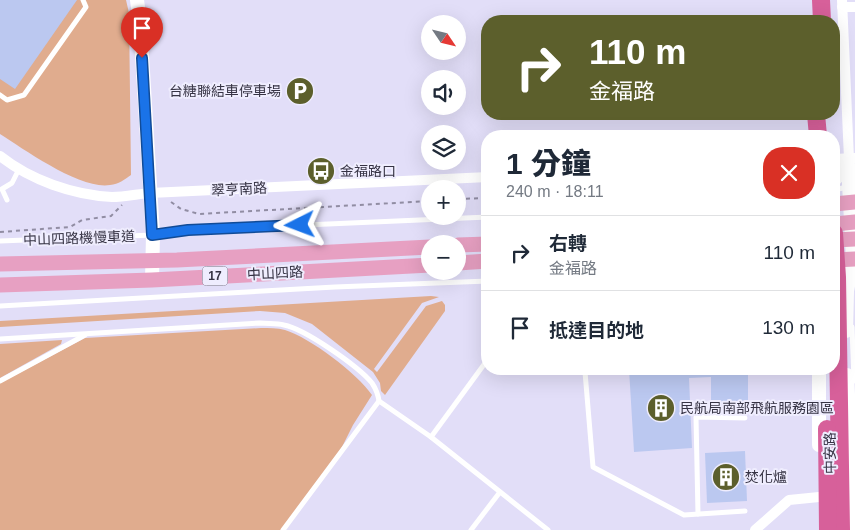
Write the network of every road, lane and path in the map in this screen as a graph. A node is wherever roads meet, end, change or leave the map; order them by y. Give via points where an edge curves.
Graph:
1 (83, 0) edge
2 (137, 0) edge
3 (810, 0) edge
4 (821, 0) edge
5 (842, 4) edge
6 (855, 7) edge
7 (811, 15) edge
8 (822, 15) edge
9 (850, 76) edge
10 (0, 95) edge
11 (851, 133) edge
12 (0, 156) edge
13 (851, 161) edge
14 (19, 168) junction
15 (840, 173) edge
16 (481, 177) edge
17 (852, 187) edge
18 (150, 193) junction
19 (481, 198) edge
20 (466, 199) edge
21 (7, 200) dead end
22 (125, 202) dead end
23 (172, 202) dead end
24 (421, 202) edge
25 (853, 202) edge
26 (840, 203) edge
27 (481, 217) edge
28 (853, 222) edge
29 (840, 223) edge
30 (0, 232) edge
31 (152, 235) junction
32 (854, 239) edge
33 (840, 240) edge
34 (0, 241) edge
35 (481, 244) edge
36 (466, 245) edge
37 (421, 247) edge
38 (152, 261) junction
39 (840, 261) edge
40 (481, 262) edge
41 (466, 263) edge
42 (0, 264) edge
43 (853, 264) edge
44 (421, 265) edge
45 (840, 268) edge
46 (152, 280) junction
47 (481, 282) edge
48 (0, 285) edge
49 (0, 306) edge
50 (86, 334) junction
51 (0, 339) edge
52 (481, 370) edge
53 (585, 375) edge
54 (823, 375) edge
55 (823, 375) edge
56 (823, 375) edge
57 (838, 375) edge
58 (0, 381) edge
59 (850, 383) edge
60 (855, 397) edge
61 (379, 401) junction
62 (855, 406) edge
63 (745, 418) dead end
64 (431, 438) junction
65 (500, 492) junction
66 (819, 497) junction
67 (745, 511) dead end
68 (698, 514) junction
69 (283, 530) edge
70 (471, 530) edge
71 (548, 530) edge
72 (755, 530) edge
73 (819, 530) edge
74 (829, 530) edge
75 (834, 530) edge
76 (844, 530) edge
77 (855, 530) edge

1 - 10 lane via 86,7 24,96 6,100
2 - 18 street
3 - 7 highway
4 - 8 highway
5 - 6 street
5 - 9 street
9 - 11 street
11 - 13 street
12 - 14 street, 翠亨南路
13 - 15 street
13 - 17 street, 中安路
14 - 18 street, 翠亨南路 via 64,189 112,197
14 - 21 lane via 12,183 2,189
16 - 18 street, 翠亨南路
17 - 25 street, 中安路
18 - 31 street
19 - 20 path
22 - 30 path via 111,216 82,220 70,226
23 - 24 path via 181,209 199,214
25 - 26 main road
25 - 28 street, 中安路
27 - 31 lane, 中山四路機慢車道 via 188,230
28 - 29 main road
28 - 32 street, 中安路
31 - 34 lane, 中山四路機慢車道
31 - 38 street
32 - 33 main road
32 - 43 street, 中安路
35 - 36 main road
37 - 38 main road, 中山四路 / 17
38 - 42 main road, 中山四路 / 17
38 - 46 street
39 - 43 main road
40 - 41 main road
43 - 45 lane
43 - 59 street, 中安路 via 847,291 846,330
44 - 46 main road, 中山四路 / 17
46 - 48 main road, 中山四路 / 17
47 - 49 lane
50 - 51 lane
50 - 58 lane
50 - 61 lane via 260,323 285,325 310,335 353,366 371,382
52 - 64 lane
53 - 68 lane via 593,467 684,516
54 - 66 street, 中安路
55 - 74 highway
56 - 75 highway
57 - 76 highway
59 - 76 street, 中安路
59 - 77 street, 中安路
60 - 62 lane
61 - 64 lane
61 - 69 lane
63 - 68 lane via 696,417
64 - 65 lane
65 - 70 lane
65 - 71 lane
66 - 72 street via 789,500
66 - 73 street, 中安路
67 - 68 lane

